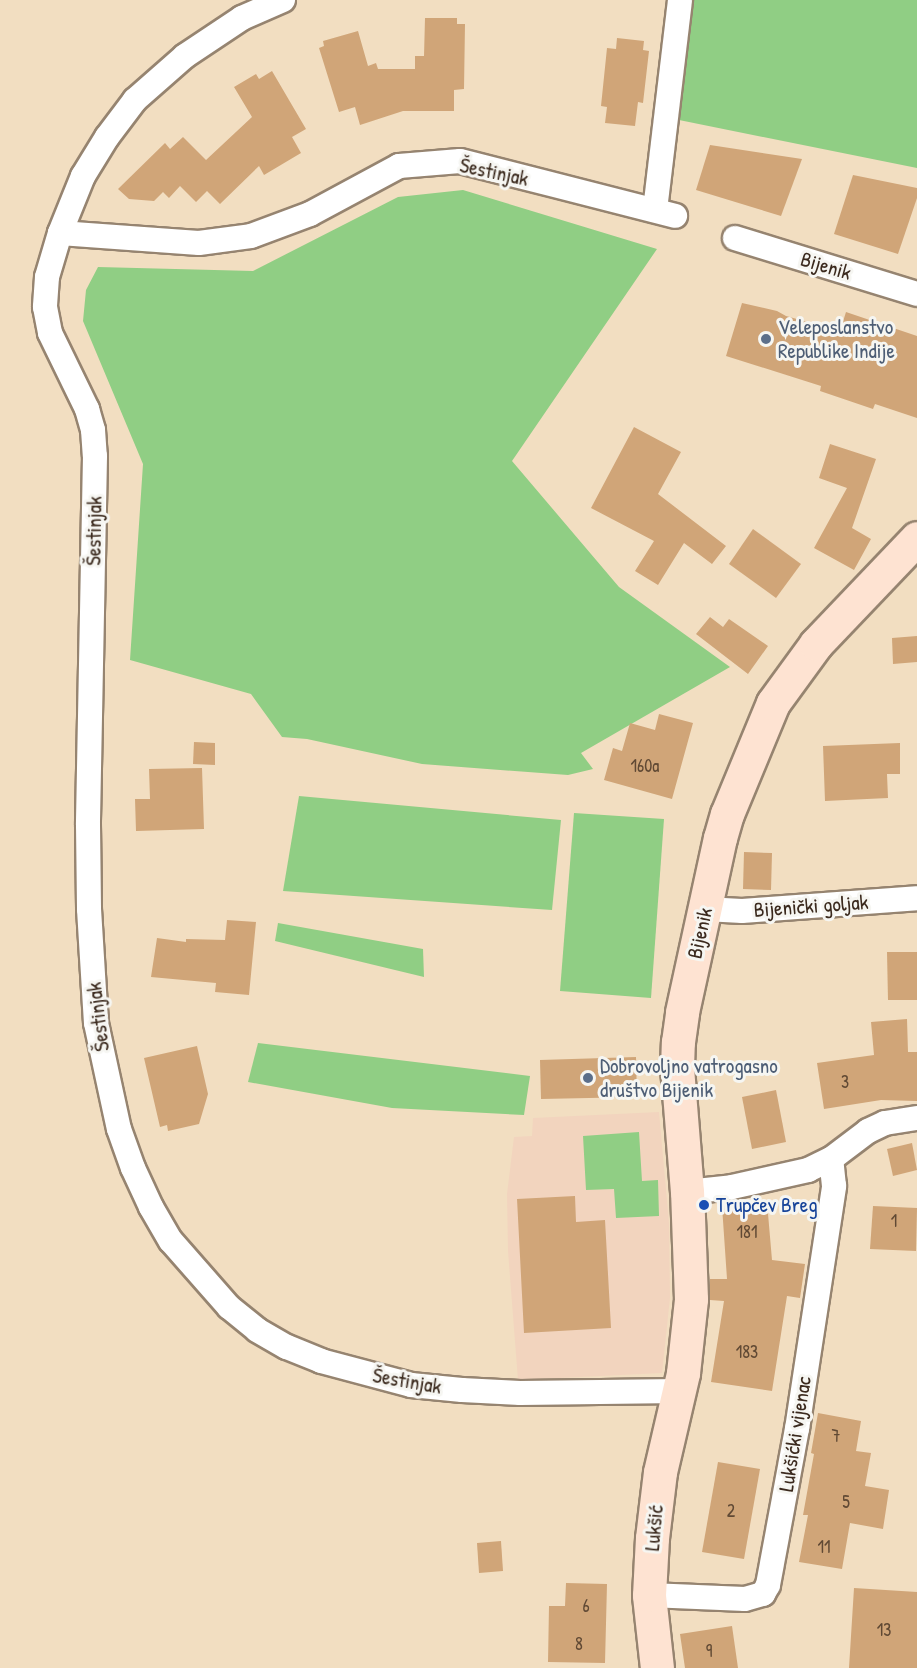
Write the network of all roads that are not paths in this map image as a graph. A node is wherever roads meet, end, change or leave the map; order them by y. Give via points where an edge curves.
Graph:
1 (284, 0) edge
2 (680, 0) edge
3 (60, 233) junction
4 (735, 238) dead end
5 (917, 294) edge
6 (917, 538) edge
7 (917, 898) edge
8 (705, 909) junction
9 (917, 1118) edge
10 (831, 1159) junction
11 (687, 1192) junction
12 (680, 1391) junction
13 (649, 1595) junction
14 (657, 1668) edge

1 - 3 street, Šestinjak via 242,18 185,56 135,100 106,137 83,176
2 - 3 street, Šestinjak via 665,213 460,161 399,166 310,214 251,236 200,243
3 - 12 street, Šestinjak via 47,278 45,307 50,333 87,409 95,456 88,825 96,1023 119,1129 151,1207 171,1241 229,1307 257,1330 321,1361 411,1385 452,1389 520,1393
4 - 5 street, Bijenik
6 - 8 main road, Bijenik via 816,644 773,703 727,814
7 - 8 street, Bijenički goljak via 742,911
8 - 11 main road, Bijenik via 678,1042
9 - 10 street via 868,1131
10 - 11 street via 791,1175
10 - 13 street, Lukšićki vijenac via 834,1186 830,1217 768,1585 763,1593 745,1599
11 - 12 main road, Bijenik via 691,1299
12 - 13 main road, Lukšić via 660,1472
13 - 14 main road, Lukšić

